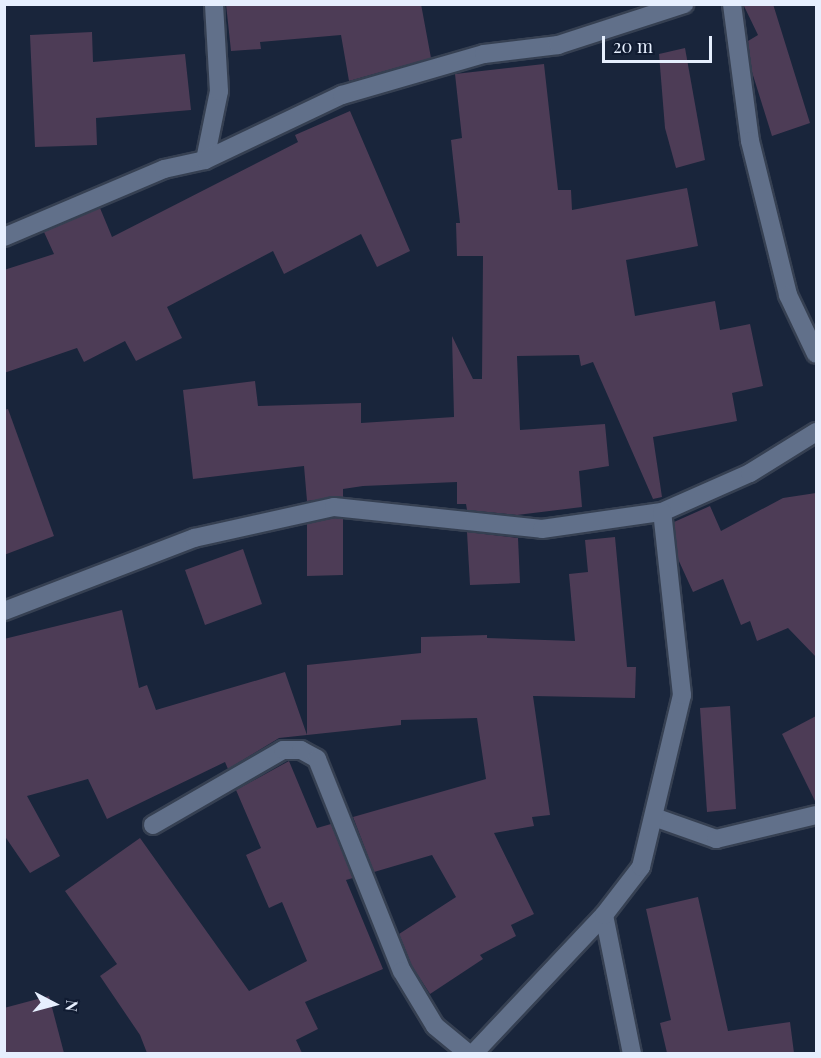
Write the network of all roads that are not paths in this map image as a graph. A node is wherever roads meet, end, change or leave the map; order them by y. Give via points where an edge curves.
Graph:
1 (214, 4) edge
2 (684, 4) edge
3 (732, 4) edge
4 (205, 160) junction
5 (4, 237) edge
6 (816, 354) edge
7 (816, 432) edge
8 (662, 512) junction
9 (4, 611) edge
10 (816, 815) edge
11 (654, 817) junction
12 (153, 825) dead end
13 (604, 915) junction
14 (471, 1053) edge
15 (632, 1053) edge

1 - 4 street via 219,91
2 - 4 street via 558,45 484,54 342,95
3 - 6 street via 750,141 788,295
4 - 5 street via 164,169
7 - 8 street via 750,473
8 - 9 street via 542,529 334,507 194,538
8 - 11 street via 682,695
10 - 11 street via 716,839
11 - 13 street via 641,867
12 - 14 street via 284,750 301,750 317,759 402,971 435,1026
13 - 14 street
13 - 15 street

